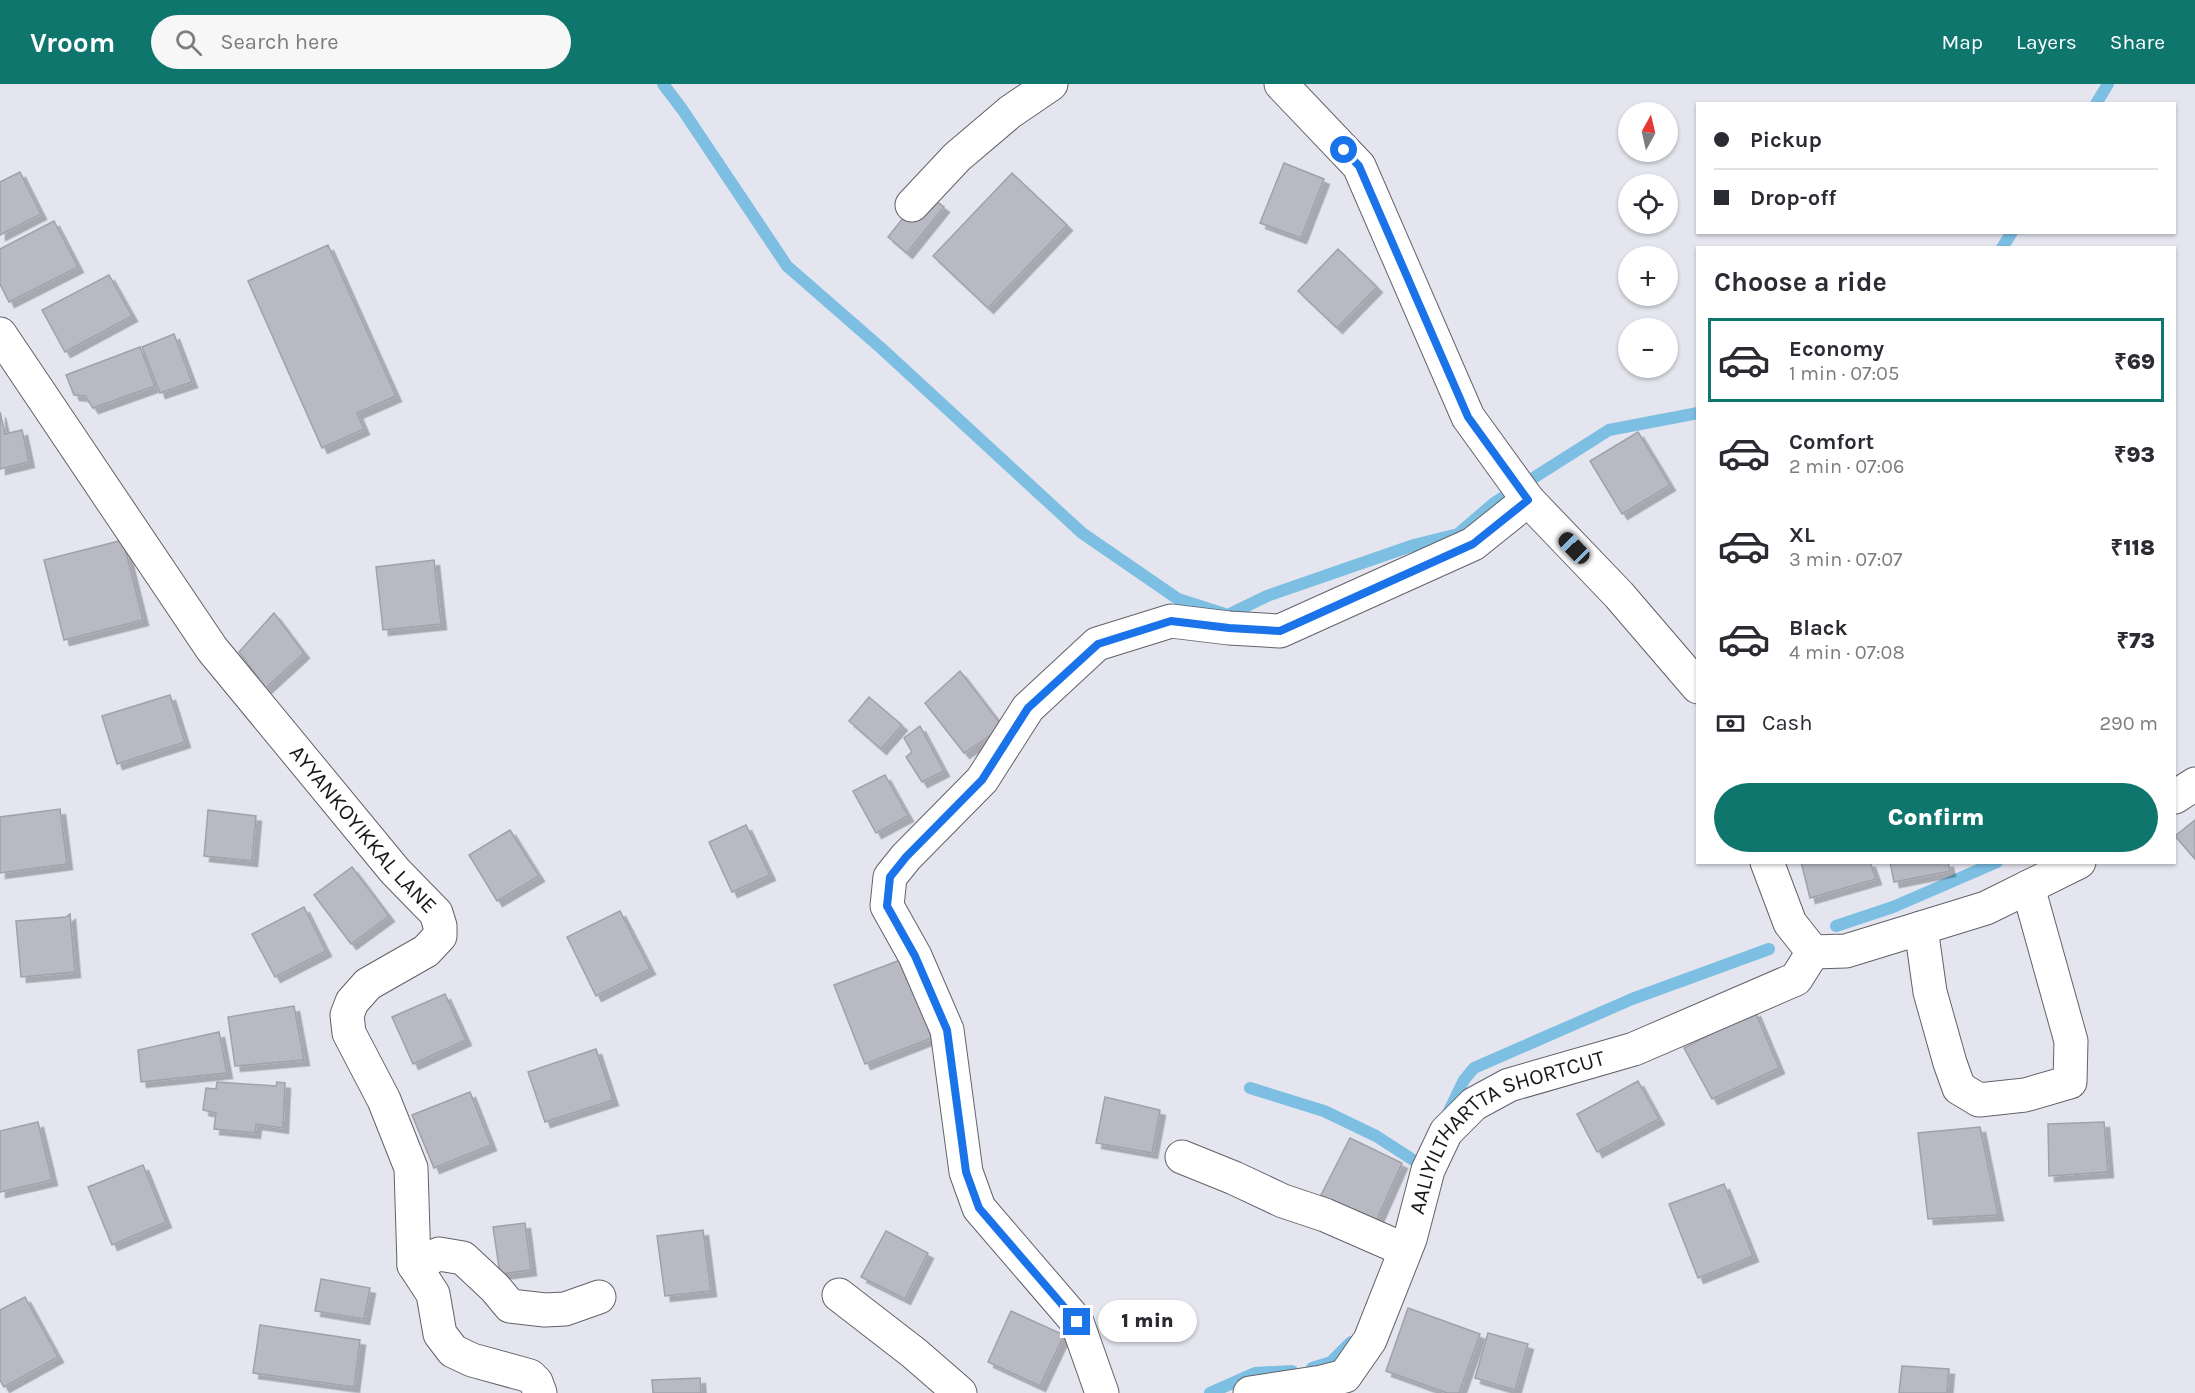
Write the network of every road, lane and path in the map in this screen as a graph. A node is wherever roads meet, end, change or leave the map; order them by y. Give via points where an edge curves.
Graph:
1 (1051, 84) edge
2 (1281, 84) edge
3 (912, 205) dead end
4 (0, 334) edge
5 (1528, 500) junction
6 (1696, 685) edge
7 (2195, 784) edge
8 (2176, 796) edge
9 (1768, 864) edge
10 (2075, 864) edge
11 (2028, 887) junction
12 (1921, 928) junction
13 (1813, 952) junction
14 (1182, 1157) dead end
15 (1397, 1247) junction
16 (414, 1265) junction
17 (839, 1295) dead end
18 (599, 1297) dead end
19 (1322, 1382) junction
20 (540, 1393) edge
21 (960, 1393) edge
22 (1102, 1393) edge
23 (1250, 1393) edge
24 (1357, 1393) edge

1 - 3 street via 1010,112 957,157
2 - 5 street via 1359,166 1468,417
4 - 16 street, AYYANKOYIKKAL LANE via 212,649 395,871 436,913 440,936 426,951 368,984 352,1002 347,1015 349,1033 384,1101 411,1168
5 - 6 street via 1619,595
5 - 22 street via 1473,544 1280,631 1171,621 1098,644 1028,708 982,780 890,877 887,906 915,956 947,1030 966,1172 979,1208 1077,1322
7 - 8 street
9 - 13 street via 1790,923
10 - 11 street
11 - 12 street via 1986,908
11 - 12 street via 2071,1041 2070,1082 2025,1095 1979,1100 1959,1088 1930,992
12 - 13 street via 1846,951
13 - 15 street, AALIYILTHARTTA SHORTCUT via 1796,979 1634,1049 1509,1085 1474,1104 1446,1132
14 - 15 street
15 - 19 street, AALIYILTHARTTA SHORTCUT via 1370,1340 1345,1376
16 - 18 street via 439,1254 463,1258 510,1306 565,1309
16 - 20 street via 433,1294 440,1334 453,1351 530,1376
17 - 21 street
19 - 23 street, AALIYILTHARTTA SHORTCUT
19 - 24 street

